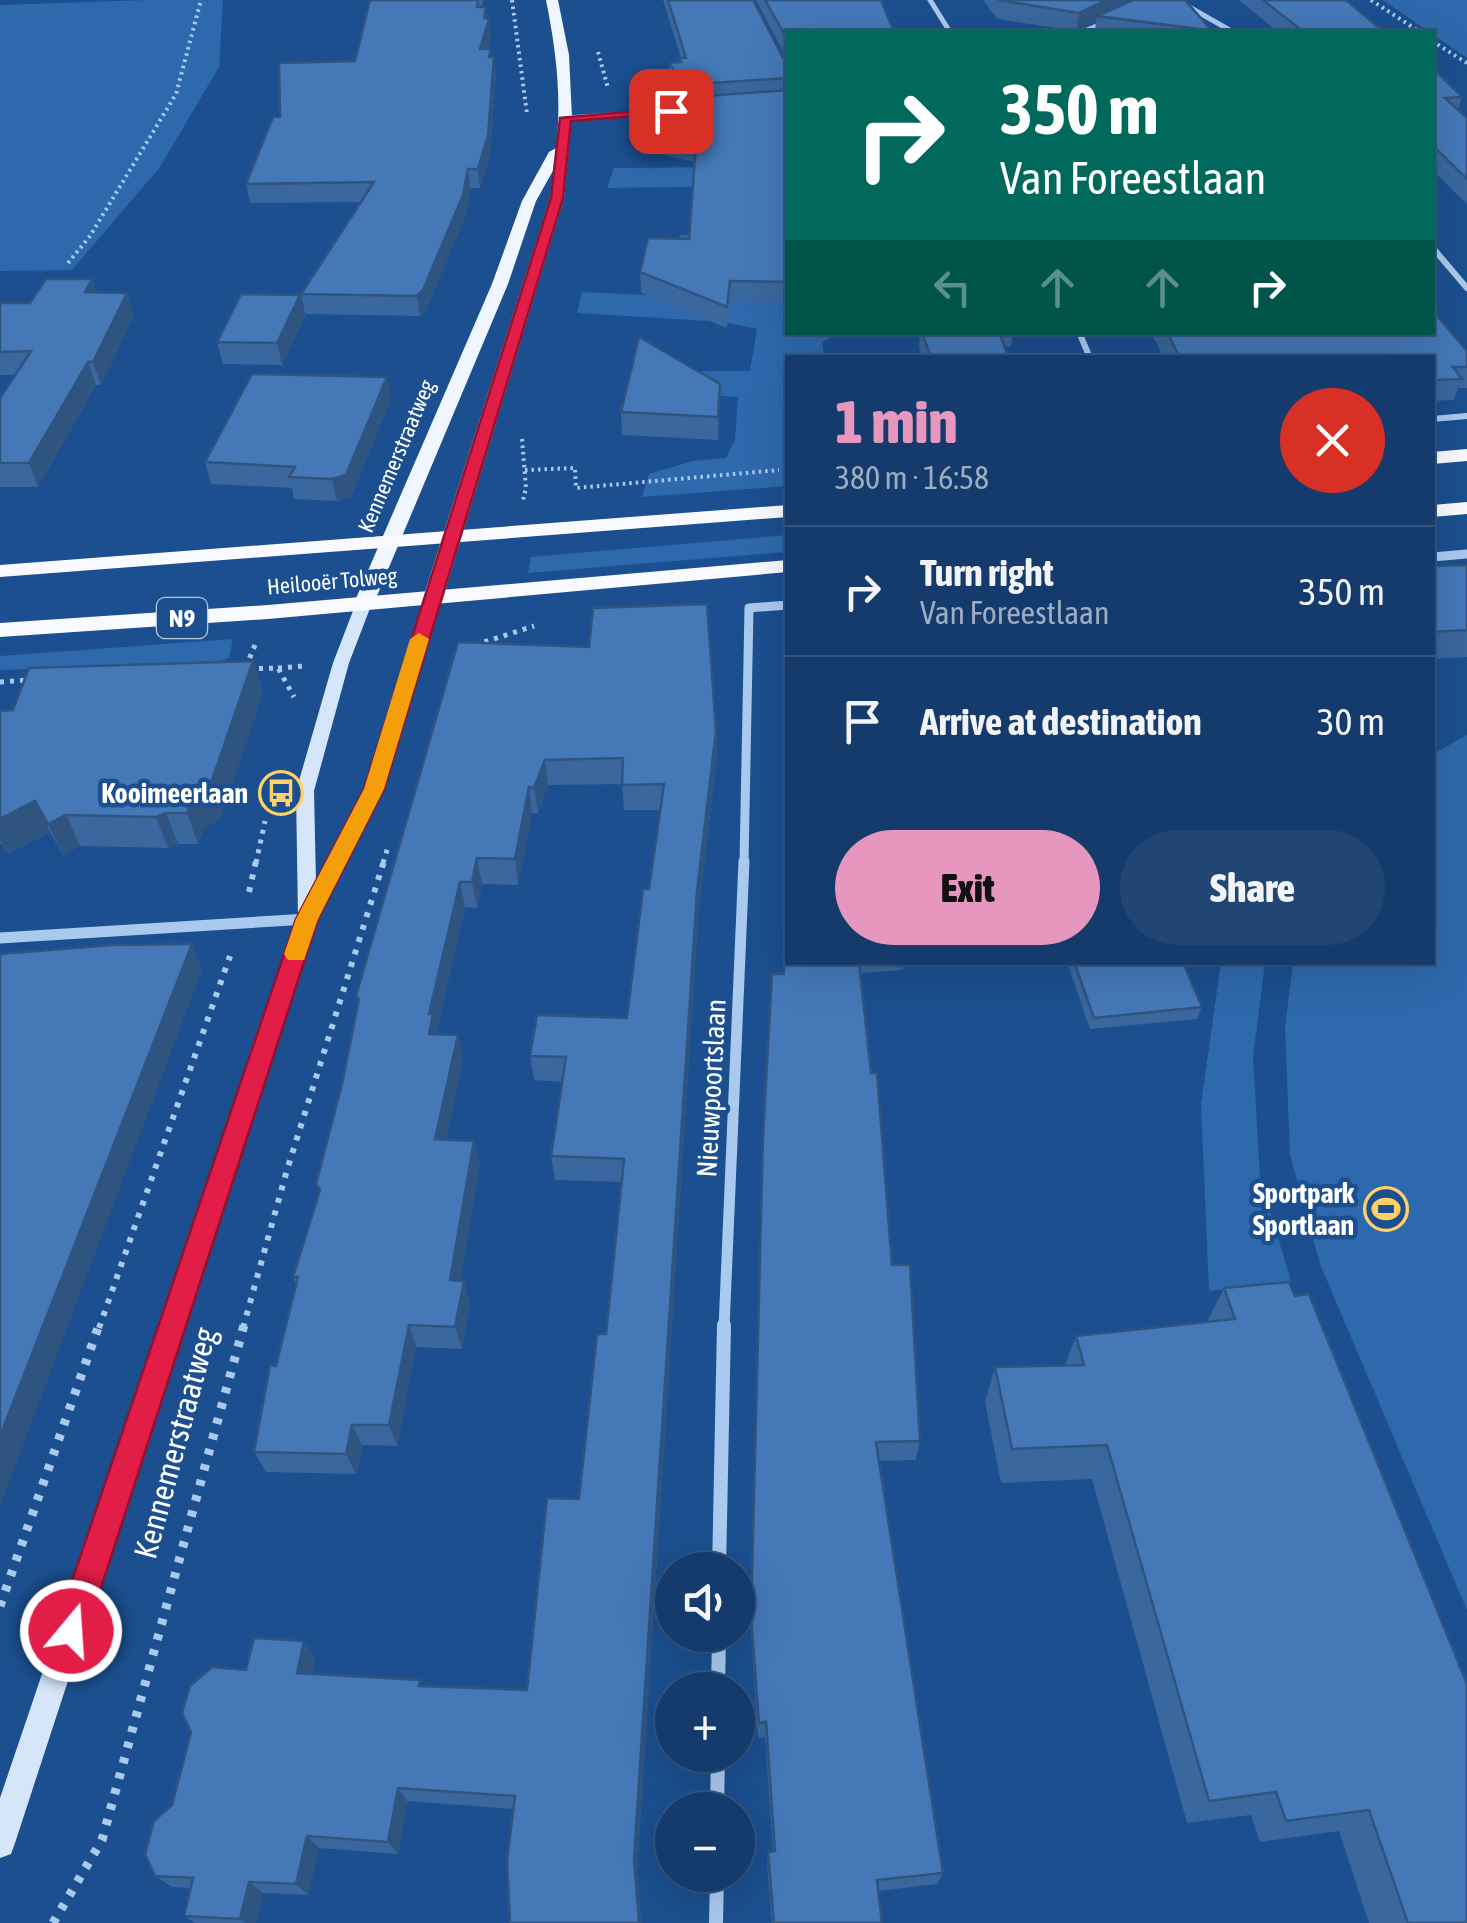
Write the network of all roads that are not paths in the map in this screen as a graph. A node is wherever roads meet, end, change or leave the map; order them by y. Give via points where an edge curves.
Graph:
1 (552, 0) edge
2 (930, 0) edge
3 (1176, 0) edge
4 (1115, 18) edge
5 (949, 30) edge
6 (1087, 30) edge
7 (1228, 30) edge
8 (716, 108) edge
9 (566, 118) junction
10 (561, 144) junction
11 (1435, 251) edge
12 (1467, 288) edge
13 (1467, 416) edge
14 (1435, 419) edge
15 (1467, 455) edge
16 (1435, 458) edge
17 (1467, 508) edge
18 (785, 511) edge
19 (1435, 511) edge
20 (451, 537) junction
21 (390, 542) junction
22 (1467, 554) edge
23 (1435, 557) edge
24 (785, 566) edge
25 (0, 570) edge
26 (432, 598) junction
27 (364, 603) junction
28 (785, 605) edge
29 (0, 630) edge
30 (307, 919) junction
31 (0, 938) edge
32 (719, 1552) edge
33 (0, 1844) edge
34 (716, 1892) edge
35 (716, 1923) edge

1 - 9 main road, Kennemerstraatweg
2 - 5 street
3 - 7 street
4 - 6 street
8 - 9 street
9 - 10 main road, Kennemerstraatweg
10 - 20 main road, Kennemerstraatweg via 557,198
10 - 21 main road, Kennemerstraatweg via 529,201
11 - 12 street
13 - 14 street
15 - 16 highway
17 - 19 highway
18 - 20 highway, Heilooër Tolweg / N9
20 - 21 highway, Heilooër Tolweg / N9
20 - 26 main road, Kennemerstraatweg
21 - 25 highway, Heilooër Tolweg / N9
21 - 27 main road, Kennemerstraatweg
22 - 23 street
24 - 26 highway, Heilooër Tolweg / N9
26 - 27 highway, Heilooër Tolweg / N9
26 - 30 main road, Kennemerstraatweg via 374,789
27 - 29 highway, Heilooër Tolweg / N9
27 - 30 main road, Kennemerstraatweg via 304,790
28 - 32 street, Nieuwpoortslaan via 749,608
30 - 31 street
30 - 33 main road, Kennemerstraatweg
34 - 35 street

